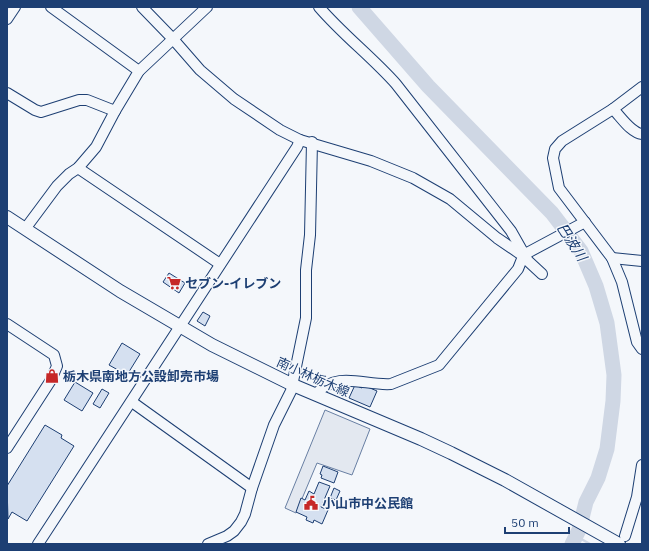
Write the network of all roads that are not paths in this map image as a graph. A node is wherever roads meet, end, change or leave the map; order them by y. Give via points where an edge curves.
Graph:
1 (15, 7) edge
2 (51, 7) edge
3 (142, 7) edge
4 (207, 7) edge
5 (319, 7) edge
6 (7, 20) edge
7 (173, 39) junction
8 (139, 71) junction
9 (642, 87) edge
10 (7, 93) edge
11 (613, 109) junction
12 (115, 111) junction
13 (642, 134) edge
14 (300, 140) junction
15 (312, 142) junction
16 (78, 168) junction
17 (7, 217) edge
18 (583, 223) junction
19 (25, 229) junction
20 (527, 253) junction
21 (612, 258) junction
22 (642, 261) edge
23 (220, 264) junction
24 (542, 274) dead end
25 (7, 324) edge
26 (181, 326) junction
27 (642, 348) edge
28 (292, 385) junction
29 (316, 394) junction
30 (132, 402) junction
31 (7, 448) edge
32 (642, 465) edge
33 (252, 488) junction
34 (639, 496) edge
35 (622, 540) edge
36 (38, 544) edge
37 (208, 544) edge

1 - 6 street
2 - 8 street
3 - 7 street
4 - 7 street
5 - 20 street via 335,26 396,84
7 - 8 street
7 - 14 street via 200,70 234,99 280,130
8 - 12 street
9 - 11 street
10 - 12 street via 34,110 42,112 79,100 87,100
11 - 13 street via 631,128
11 - 18 street via 562,141 553,158 559,188
12 - 16 street via 96,147
14 - 15 street
14 - 23 street via 298,147
15 - 20 street via 413,178 450,199 519,253
15 - 28 street via 306,318
16 - 19 street via 57,186
16 - 23 street
17 - 19 main road, 南小林栃木線
18 - 20 street
18 - 21 street
19 - 26 main road, 南小林栃木線 via 114,287
20 - 24 street via 528,261
20 - 29 street via 518,268 439,365 390,384 344,380 325,386
21 - 22 street
21 - 27 street via 622,282 637,342
23 - 26 street
25 - 31 street via 54,355 57,366 51,380
26 - 28 main road, 南小林栃木線 via 242,361
26 - 30 street
28 - 29 main road, 南小林栃木線
28 - 33 street via 290,396 274,425
29 - 35 main road, 南小林栃木線 via 421,438 560,511
30 - 33 street
30 - 36 street
32 - 34 street
33 - 37 street via 245,514 234,531
34 - 35 street

